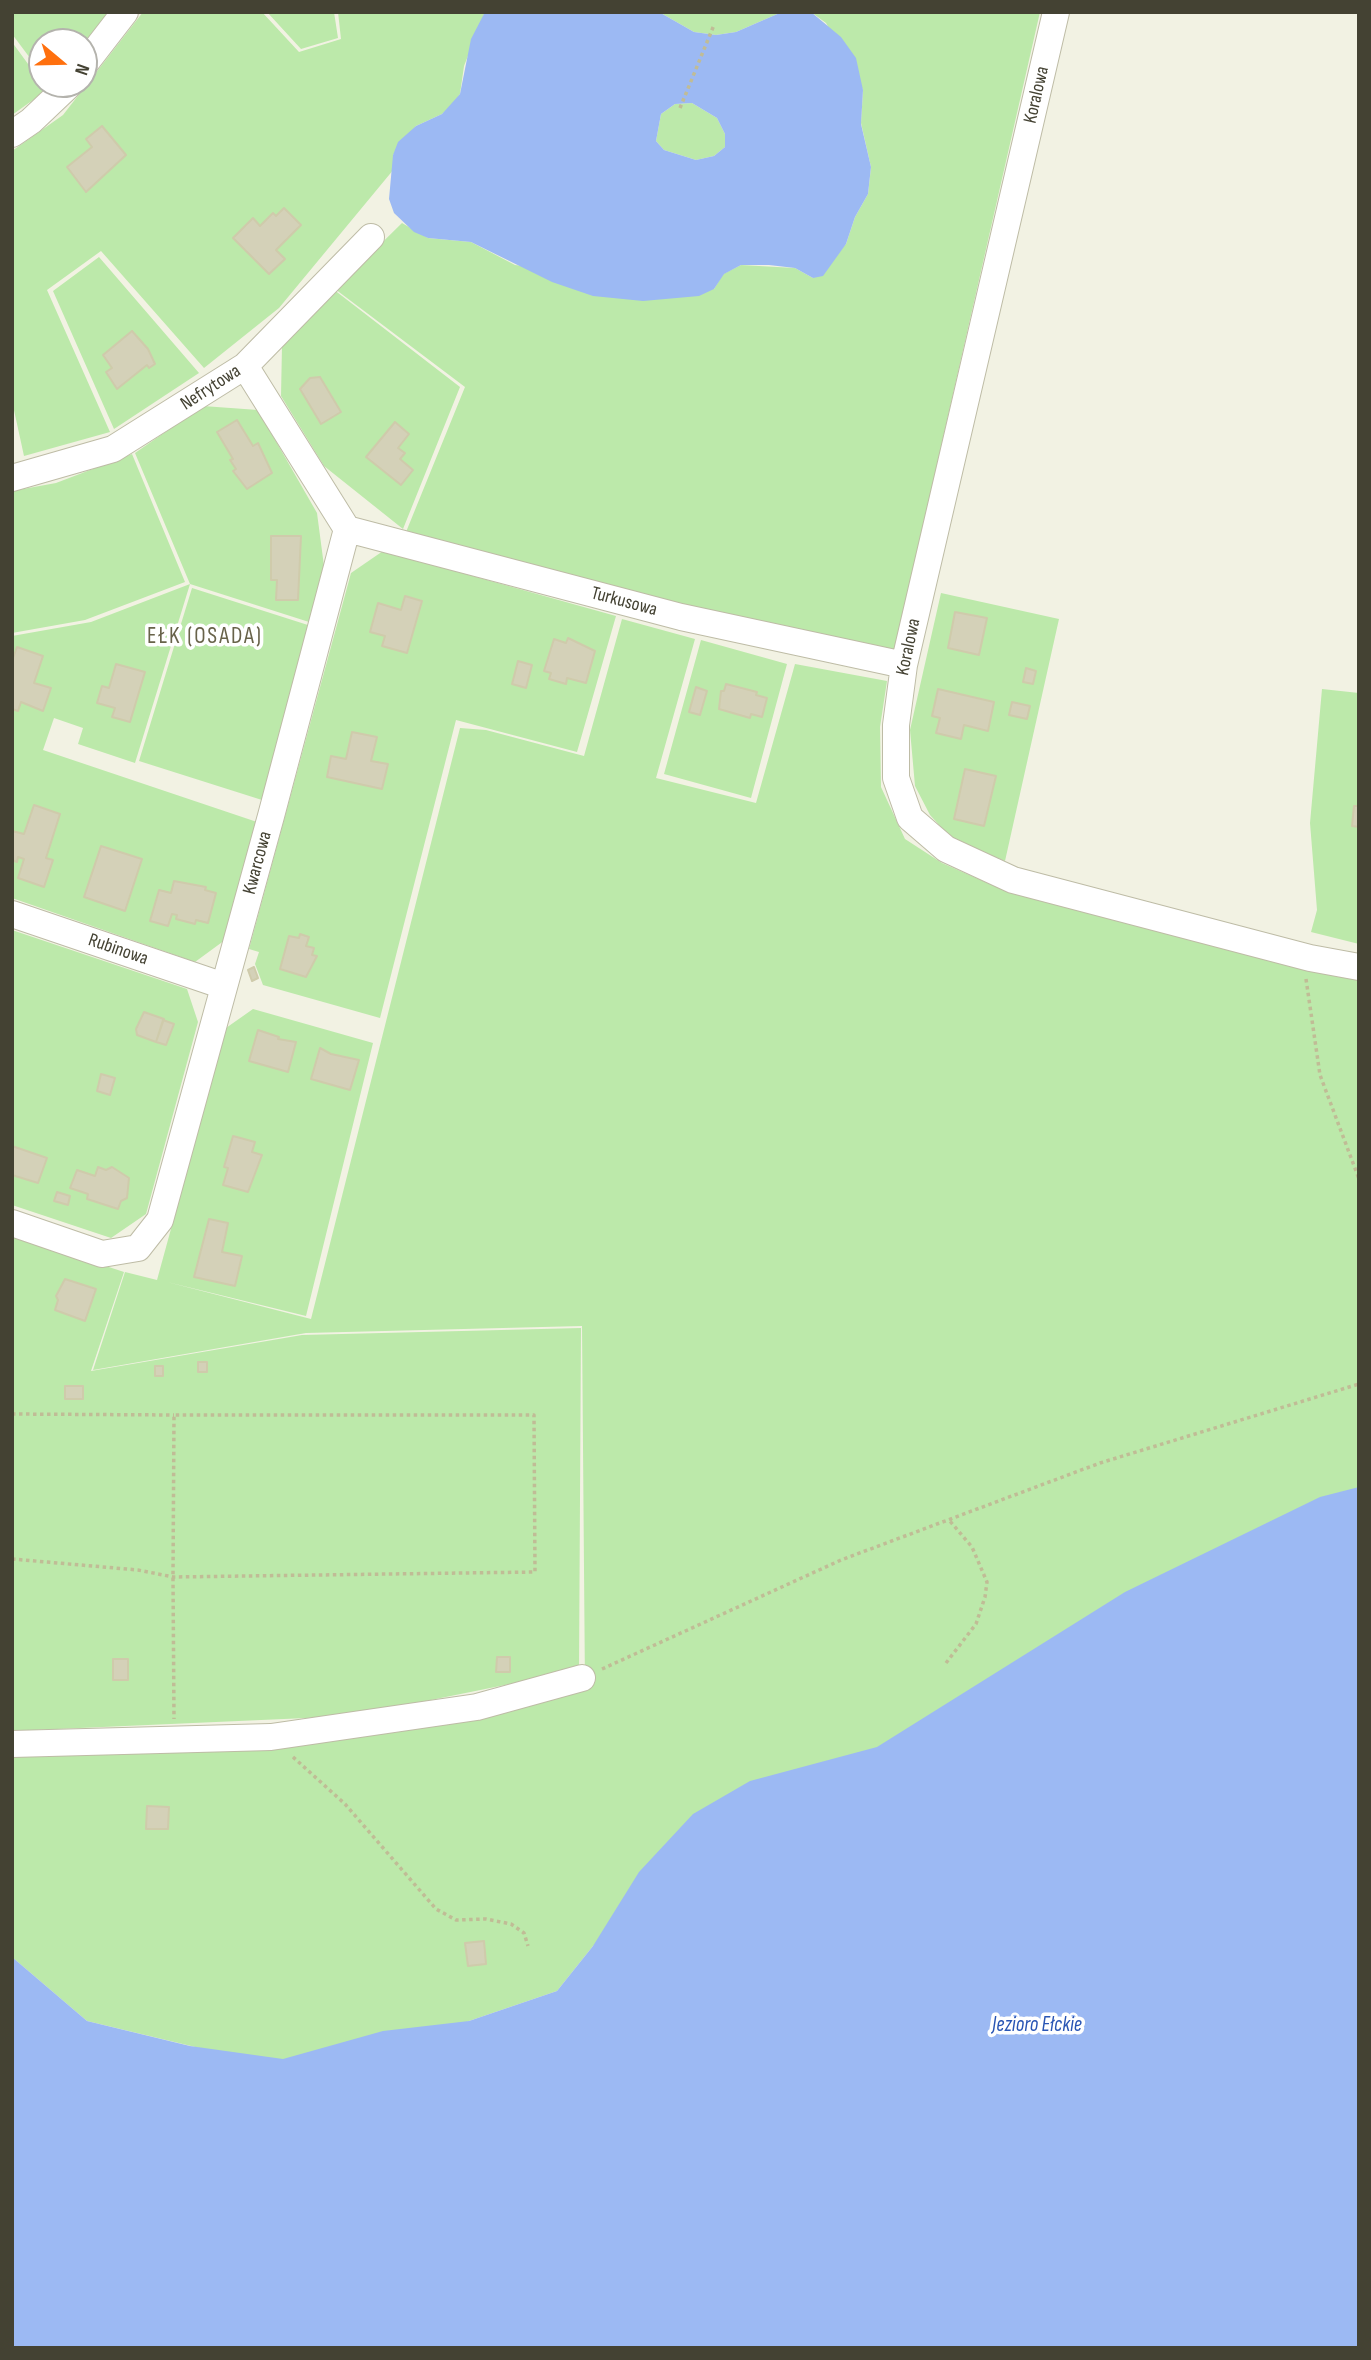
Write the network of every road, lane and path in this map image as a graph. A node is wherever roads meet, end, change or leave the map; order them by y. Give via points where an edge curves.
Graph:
1 (125, 12) edge
2 (1056, 12) edge
3 (713, 25) dead end
4 (98, 47) edge
5 (55, 98) edge
6 (680, 108) dead end
7 (12, 134) edge
8 (371, 237) dead end
9 (245, 366) junction
10 (12, 478) edge
11 (347, 529) junction
12 (904, 665) junction
13 (12, 914) edge
14 (1310, 958) junction
15 (1359, 967) edge
16 (224, 986) junction
17 (1359, 1179) edge
18 (12, 1223) edge
19 (1359, 1384) edge
20 (12, 1414) edge
21 (174, 1415) junction
22 (949, 1520) junction
23 (12, 1559) edge
24 (173, 1577) junction
25 (946, 1663) dead end
26 (582, 1678) joint
27 (271, 1737) junction
28 (174, 1738) junction
29 (12, 1744) edge
30 (528, 1946) dead end

1 - 4 street
2 - 12 street, Koralowa
3 - 6 path
5 - 7 street
8 - 9 street, Nefrytowa
9 - 10 street, Nefrytowa via 113,449
9 - 11 street
11 - 12 street, Turkusowa via 681,617
11 - 16 street, Kwarcowa
12 - 14 street, Koralowa via 896,725 896,778 910,818 946,849 1013,880
13 - 16 street, Rubinowa
14 - 15 street, Koralowa
14 - 17 path via 1306,982 1320,1075
16 - 18 street, Kwarcowa via 160,1220 138,1248 102,1254
19 - 22 path via 1100,1463
20 - 21 path
21 - 24 path
21 - 24 path via 534,1415 535,1572
22 - 25 path via 972,1547 987,1582 976,1624
22 - 26 path via 841,1560
23 - 24 path
24 - 28 path
26 - 27 street via 477,1707
27 - 28 street
27 - 30 path via 345,1804 436,1909 456,1920 511,1924 524,1933
28 - 29 street

